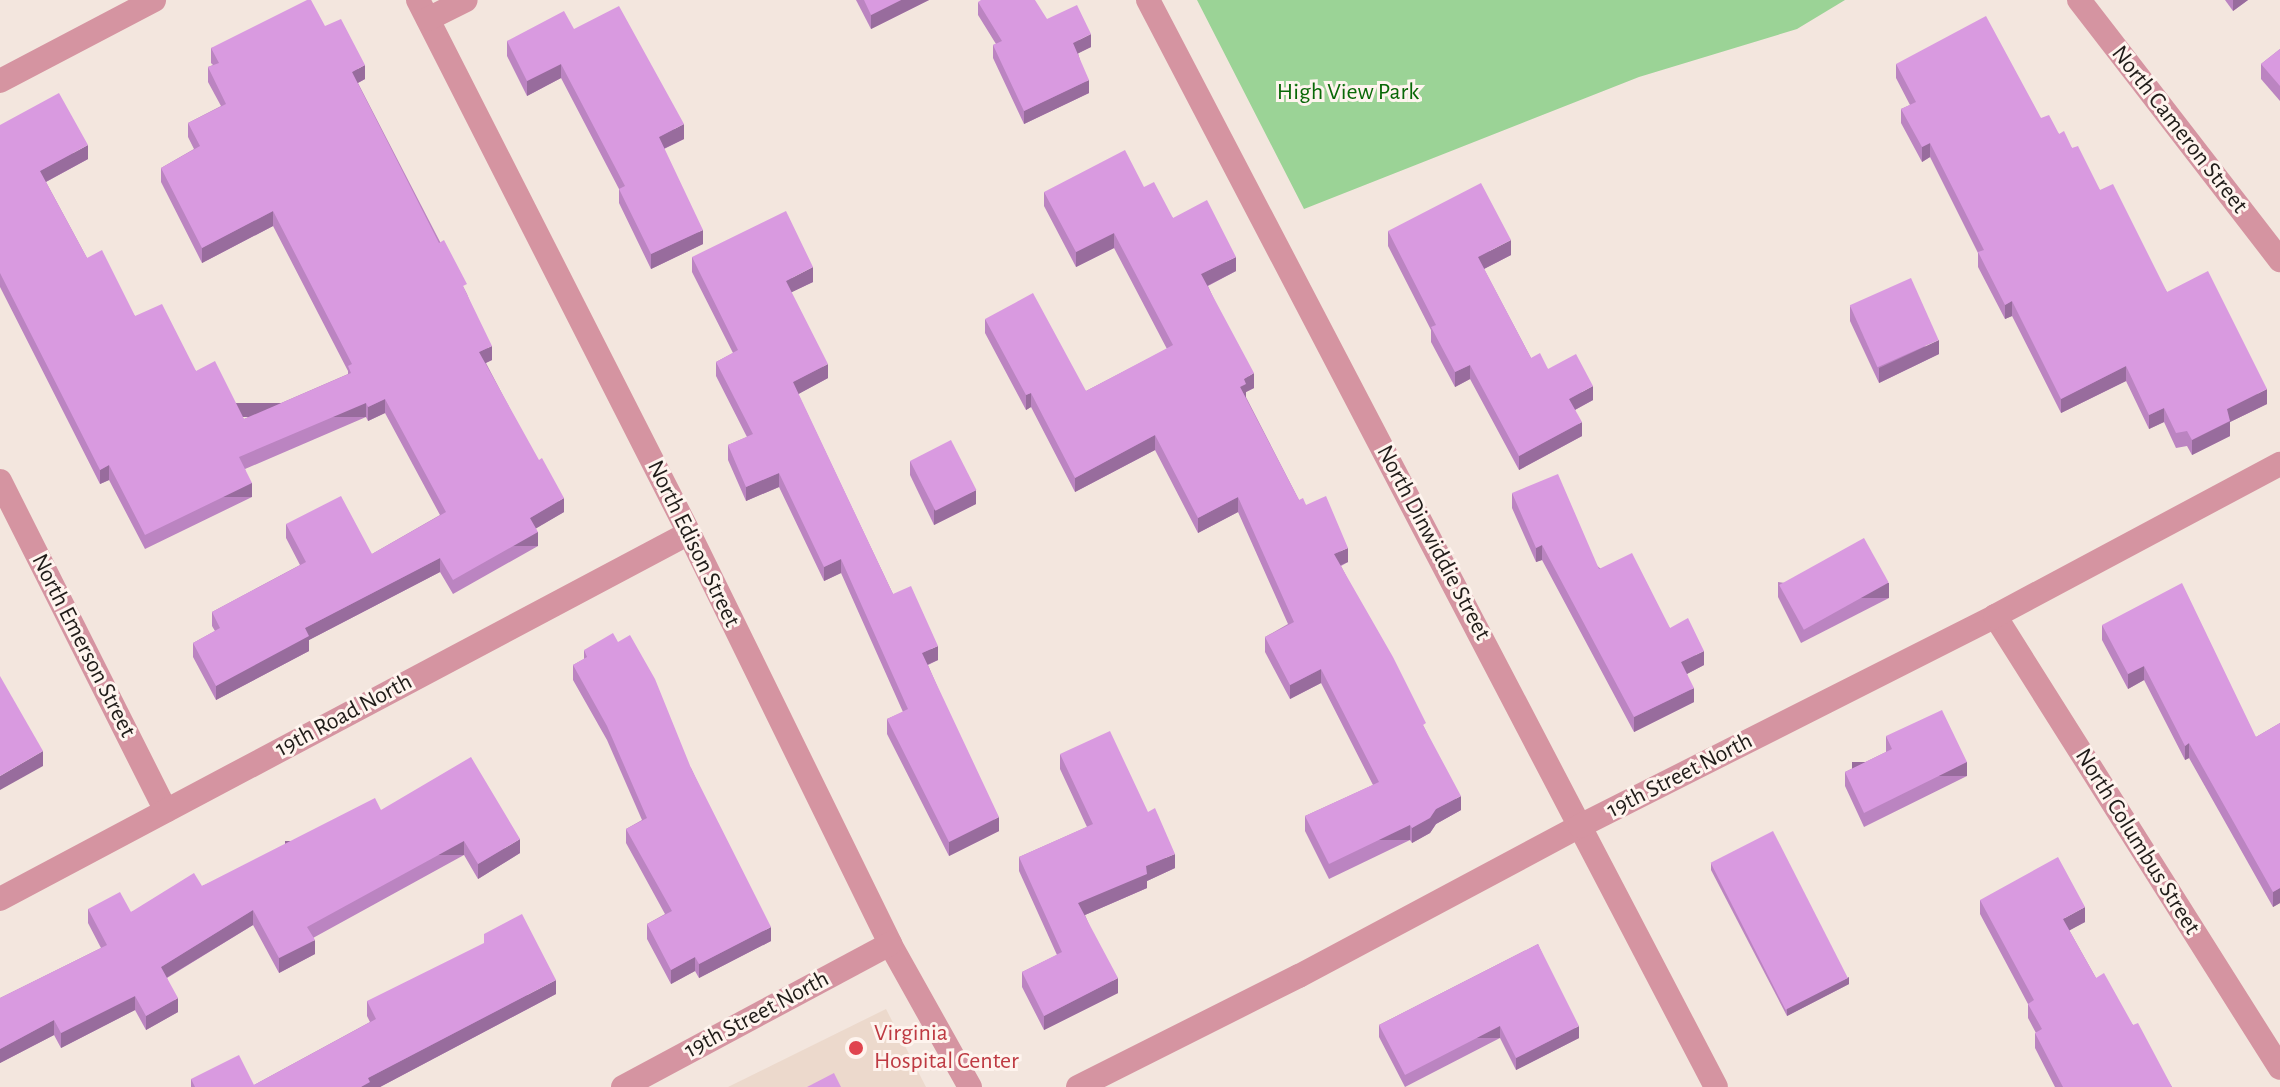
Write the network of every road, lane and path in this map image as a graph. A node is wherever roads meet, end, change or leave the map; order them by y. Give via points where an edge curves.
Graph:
1 (154, 0) edge
2 (466, 0) edge
3 (1148, 0) edge
4 (2079, 0) edge
5 (423, 9) edge
6 (0, 81) edge
7 (2280, 260) edge
8 (2280, 464) edge
9 (0, 481) edge
10 (689, 533) junction
11 (1995, 616) junction
12 (166, 811) junction
13 (1580, 826) junction
14 (0, 899) edge
15 (890, 944) junction
16 (2280, 1068) edge
17 (623, 1087) edge
18 (970, 1087) edge
19 (1078, 1087) edge
20 (1716, 1087) edge

1 - 6 street
2 - 5 street
3 - 13 street, North Dinwiddie Street
4 - 7 street, North Cameron Street
5 - 10 street, North Edison Street
8 - 11 street, 19th Street North
9 - 12 street, North Emerson Street
10 - 12 street, 19th Road North
10 - 15 street, North Edison Street
11 - 13 street, 19th Street North
11 - 16 street, North Columbus Street
12 - 14 street, 19th Road North
13 - 19 street, 19th Street North
13 - 20 street, North Dinwiddie Street
15 - 17 street, 19th Street North
15 - 18 street, North Edison Street

